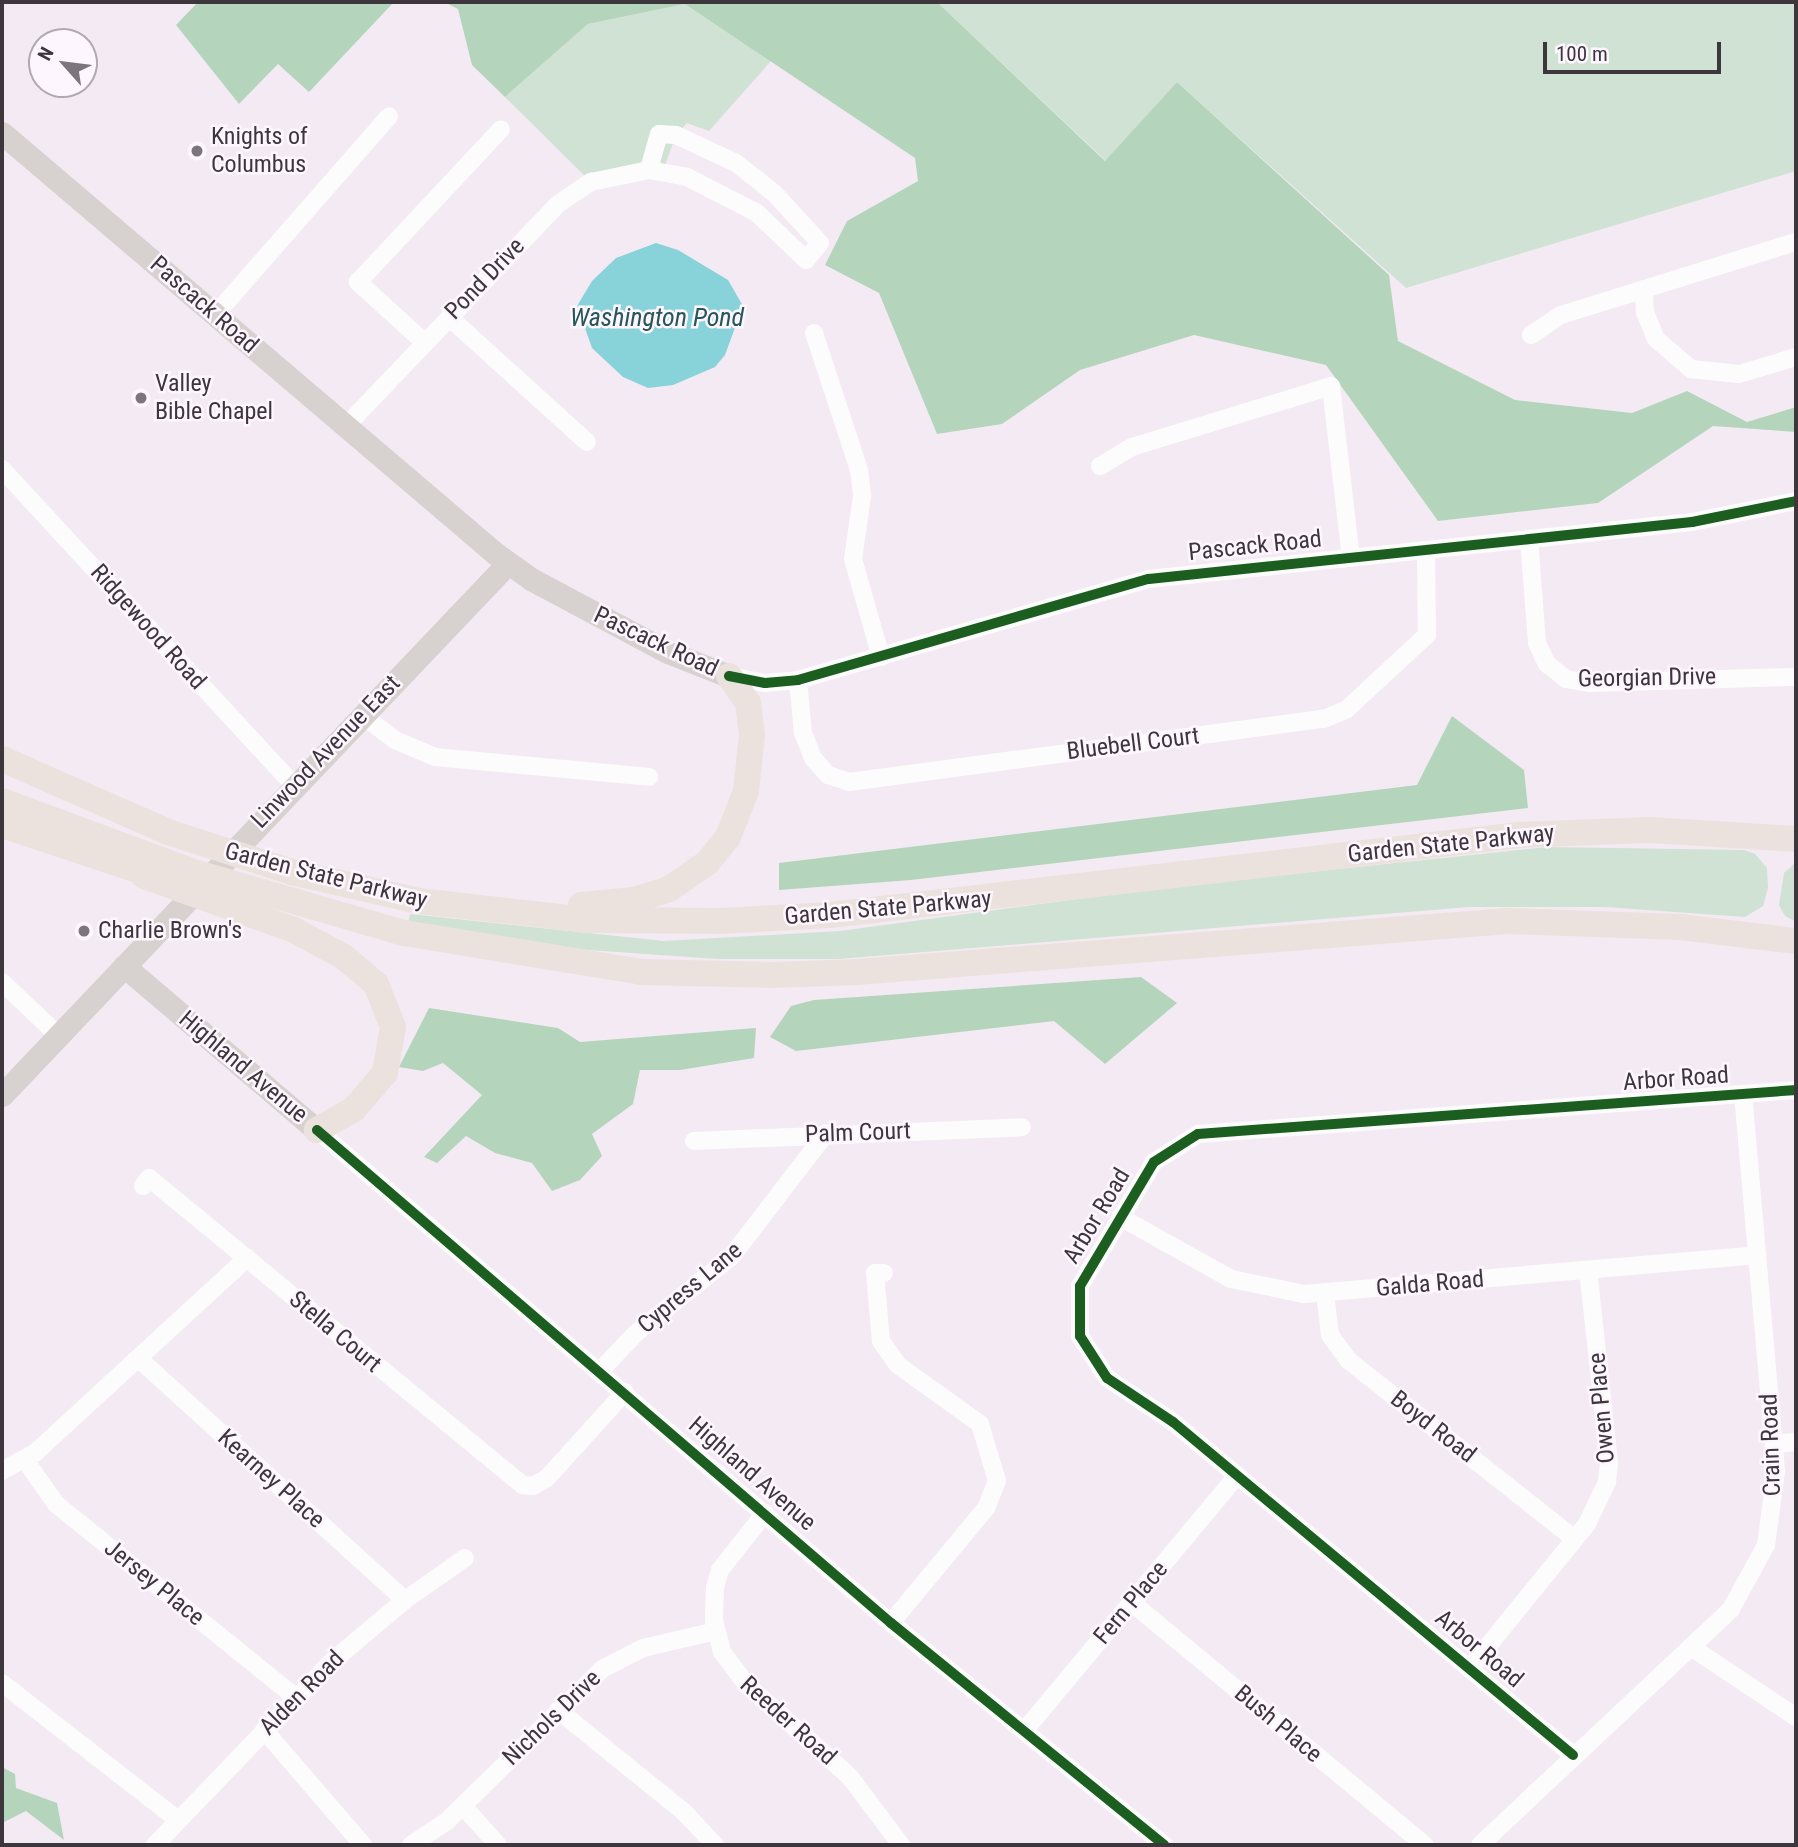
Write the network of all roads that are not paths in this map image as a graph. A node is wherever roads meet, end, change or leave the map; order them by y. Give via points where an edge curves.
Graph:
1 (389, 116) dead end
2 (501, 129) dead end
3 (2, 132) edge
4 (649, 170) junction
5 (1796, 242) edge
6 (1644, 289) junction
7 (215, 315) junction
8 (449, 317) junction
9 (814, 333) dead end
10 (1531, 335) dead end
11 (425, 343) junction
12 (1796, 357) edge
13 (344, 428) junction
14 (587, 442) dead end
15 (1100, 466) dead end
16 (2, 469) edge
17 (1796, 501) edge
18 (1530, 539) junction
19 (1426, 550) junction
20 (1351, 558) junction
21 (508, 564) junction
22 (881, 657) junction
23 (729, 676) junction
24 (1796, 677) edge
25 (798, 680) junction
26 (362, 715) junction
27 (2, 759) edge
28 (649, 777) dead end
29 (294, 785) junction
30 (2, 801) edge
31 (2, 825) edge
32 (1796, 839) edge
33 (90, 857) junction
34 (419, 901) junction
35 (1796, 941) edge
36 (124, 966) junction
37 (641, 972) junction
38 (2, 982) edge
39 (58, 1036) junction
40 (1796, 1090) edge
41 (2, 1095) edge
42 (1743, 1096) junction
43 (1022, 1127) dead end
44 (317, 1130) junction
45 (826, 1133) junction
46 (694, 1141) dead end
47 (143, 1186) dead end
48 (1120, 1217) junction
49 (1757, 1255) junction
50 (247, 1258) junction
51 (1588, 1269) junction
52 (884, 1273) dead end
53 (1325, 1293) junction
54 (138, 1358) junction
55 (600, 1371) junction
56 (625, 1392) junction
57 (1796, 1442) edge
58 (1774, 1444) junction
59 (25, 1460) junction
60 (2, 1471) edge
61 (1237, 1476) junction
62 (765, 1513) junction
63 (1575, 1539) junction
64 (465, 1558) dead end
65 (405, 1600) junction
66 (1131, 1602) junction
67 (891, 1623) junction
68 (716, 1631) junction
69 (1691, 1647) junction
70 (1470, 1668) junction
71 (2, 1683) edge
72 (295, 1697) junction
73 (558, 1710) junction
74 (1796, 1717) edge
75 (264, 1730) junction
76 (1025, 1730) junction
77 (1573, 1755) junction
78 (463, 1807) junction
79 (178, 1820) junction
80 (155, 1845) edge
81 (363, 1845) edge
82 (411, 1845) edge
83 (498, 1845) edge
84 (715, 1845) edge
85 (901, 1845) edge
86 (1164, 1845) edge
87 (1425, 1845) edge
88 (1480, 1845) edge

1 - 7 street
2 - 11 street via 358,282
3 - 7 main road, Pascack Road
4 - 4 street, Pond Drive via 659,134 676,135 736,163 775,193 820,243 806,260 736,200 687,177
4 - 8 street, Pond Drive via 609,175 575,191
5 - 6 street
6 - 10 street via 1561,315
6 - 12 street via 1645,312 1656,339 1691,369 1739,374
7 - 13 main road, Pascack Road
8 - 11 street, Pond Drive
8 - 14 street
9 - 22 street via 859,470 862,496 853,559
11 - 13 street, Pond Drive
13 - 21 main road, Pascack Road
15 - 20 street via 1132,447 1331,386
16 - 29 street, Ridgewood Road
17 - 18 street, Pascack Road via 1692,522
18 - 19 street, Pascack Road
18 - 24 street, Georgian Drive via 1537,643 1547,664 1566,679
19 - 20 street, Pascack Road
19 - 25 street, Bluebell Court via 1427,635 1347,709 1324,719 849,782 828,775 813,758 803,733
20 - 22 street, Pascack Road via 1149,579
21 - 23 main road, Pascack Road via 668,652
21 - 26 main road, Linwood Avenue East
22 - 25 street, Pascack Road
23 - 25 street, Pascack Road via 765,683
23 - 34 highway via 748,703 752,720 746,791 728,837 708,863 684,882 652,895 594,905
26 - 28 street via 395,740 442,758
26 - 29 main road, Linwood Avenue East
27 - 34 highway, Garden State Parkway via 207,846
29 - 36 main road, Linwood Avenue East
30 - 37 highway, Garden State Parkway via 186,869 394,930
31 - 33 highway, Garden State Parkway
32 - 34 highway, Garden State Parkway via 1648,830 1519,835 972,901 754,920 589,920
33 - 37 highway, Garden State Parkway via 296,918 401,943 588,973
33 - 44 highway via 294,930 344,957 376,984 393,1027 385,1073 354,1109
35 - 37 highway, Garden State Parkway via 1681,927 1508,921 858,972
36 - 39 main road, Linwood Avenue East
36 - 44 main road, Highland Avenue
38 - 39 street
39 - 41 main road, Linwood Avenue East
40 - 42 street, Arbor Road
42 - 48 street, Arbor Road via 1213,1131 1166,1150
42 - 49 street, Crain Road
43 - 45 street, Palm Court
44 - 55 street, Highland Avenue
45 - 46 street, Palm Court
45 - 55 street, Cypress Lane via 731,1257 636,1333
47 - 50 street, Stella Court via 149,1178
48 - 53 street, Galda Road via 1231,1279 1282,1292
48 - 61 street, Arbor Road via 1080,1286 1077,1319 1085,1350 1107,1378 1173,1422
49 - 51 street, Galda Road
49 - 58 street, Crain Road
50 - 54 street
50 - 56 street, Stella Court via 514,1481 531,1486 547,1478
51 - 53 street, Galda Road
51 - 63 street, Owen Place via 1609,1463 1602,1497
52 - 67 street via 876,1273 877,1329 885,1348 898,1365 980,1424 997,1481 986,1508
53 - 63 street, Boyd Road via 1331,1335 1348,1360
54 - 59 street
54 - 65 street, Kearney Place
55 - 56 street, Highland Avenue
56 - 62 street, Highland Avenue
57 - 58 street
58 - 69 street, Crain Road via 1773,1518 1756,1570 1731,1609
59 - 60 street
59 - 72 street, Jersey Place via 56,1504
61 - 66 street, Fern Place
61 - 70 street, Arbor Road
62 - 67 street, Highland Avenue
62 - 68 street, Reeder Road via 720,1570 713,1605
63 - 70 street, Owen Place
64 - 65 street, Alden Road
65 - 72 street, Alden Road
66 - 76 street, Fern Place
66 - 87 street, Bush Place
67 - 76 street, Highland Avenue
68 - 73 street, Nichols Drive via 667,1641 623,1657 579,1687
68 - 85 street, Reeder Road via 731,1668 850,1777
69 - 74 street
69 - 77 street, Crain Road
70 - 77 street, Arbor Road
71 - 79 street
72 - 75 street, Alden Road
73 - 78 street, Nichols Drive
73 - 84 street via 684,1812
75 - 79 street, Alden Road
75 - 81 street
76 - 86 street, Highland Avenue
77 - 88 street, Crain Road
78 - 82 street, Nichols Drive
78 - 83 street
79 - 80 street, Alden Road

